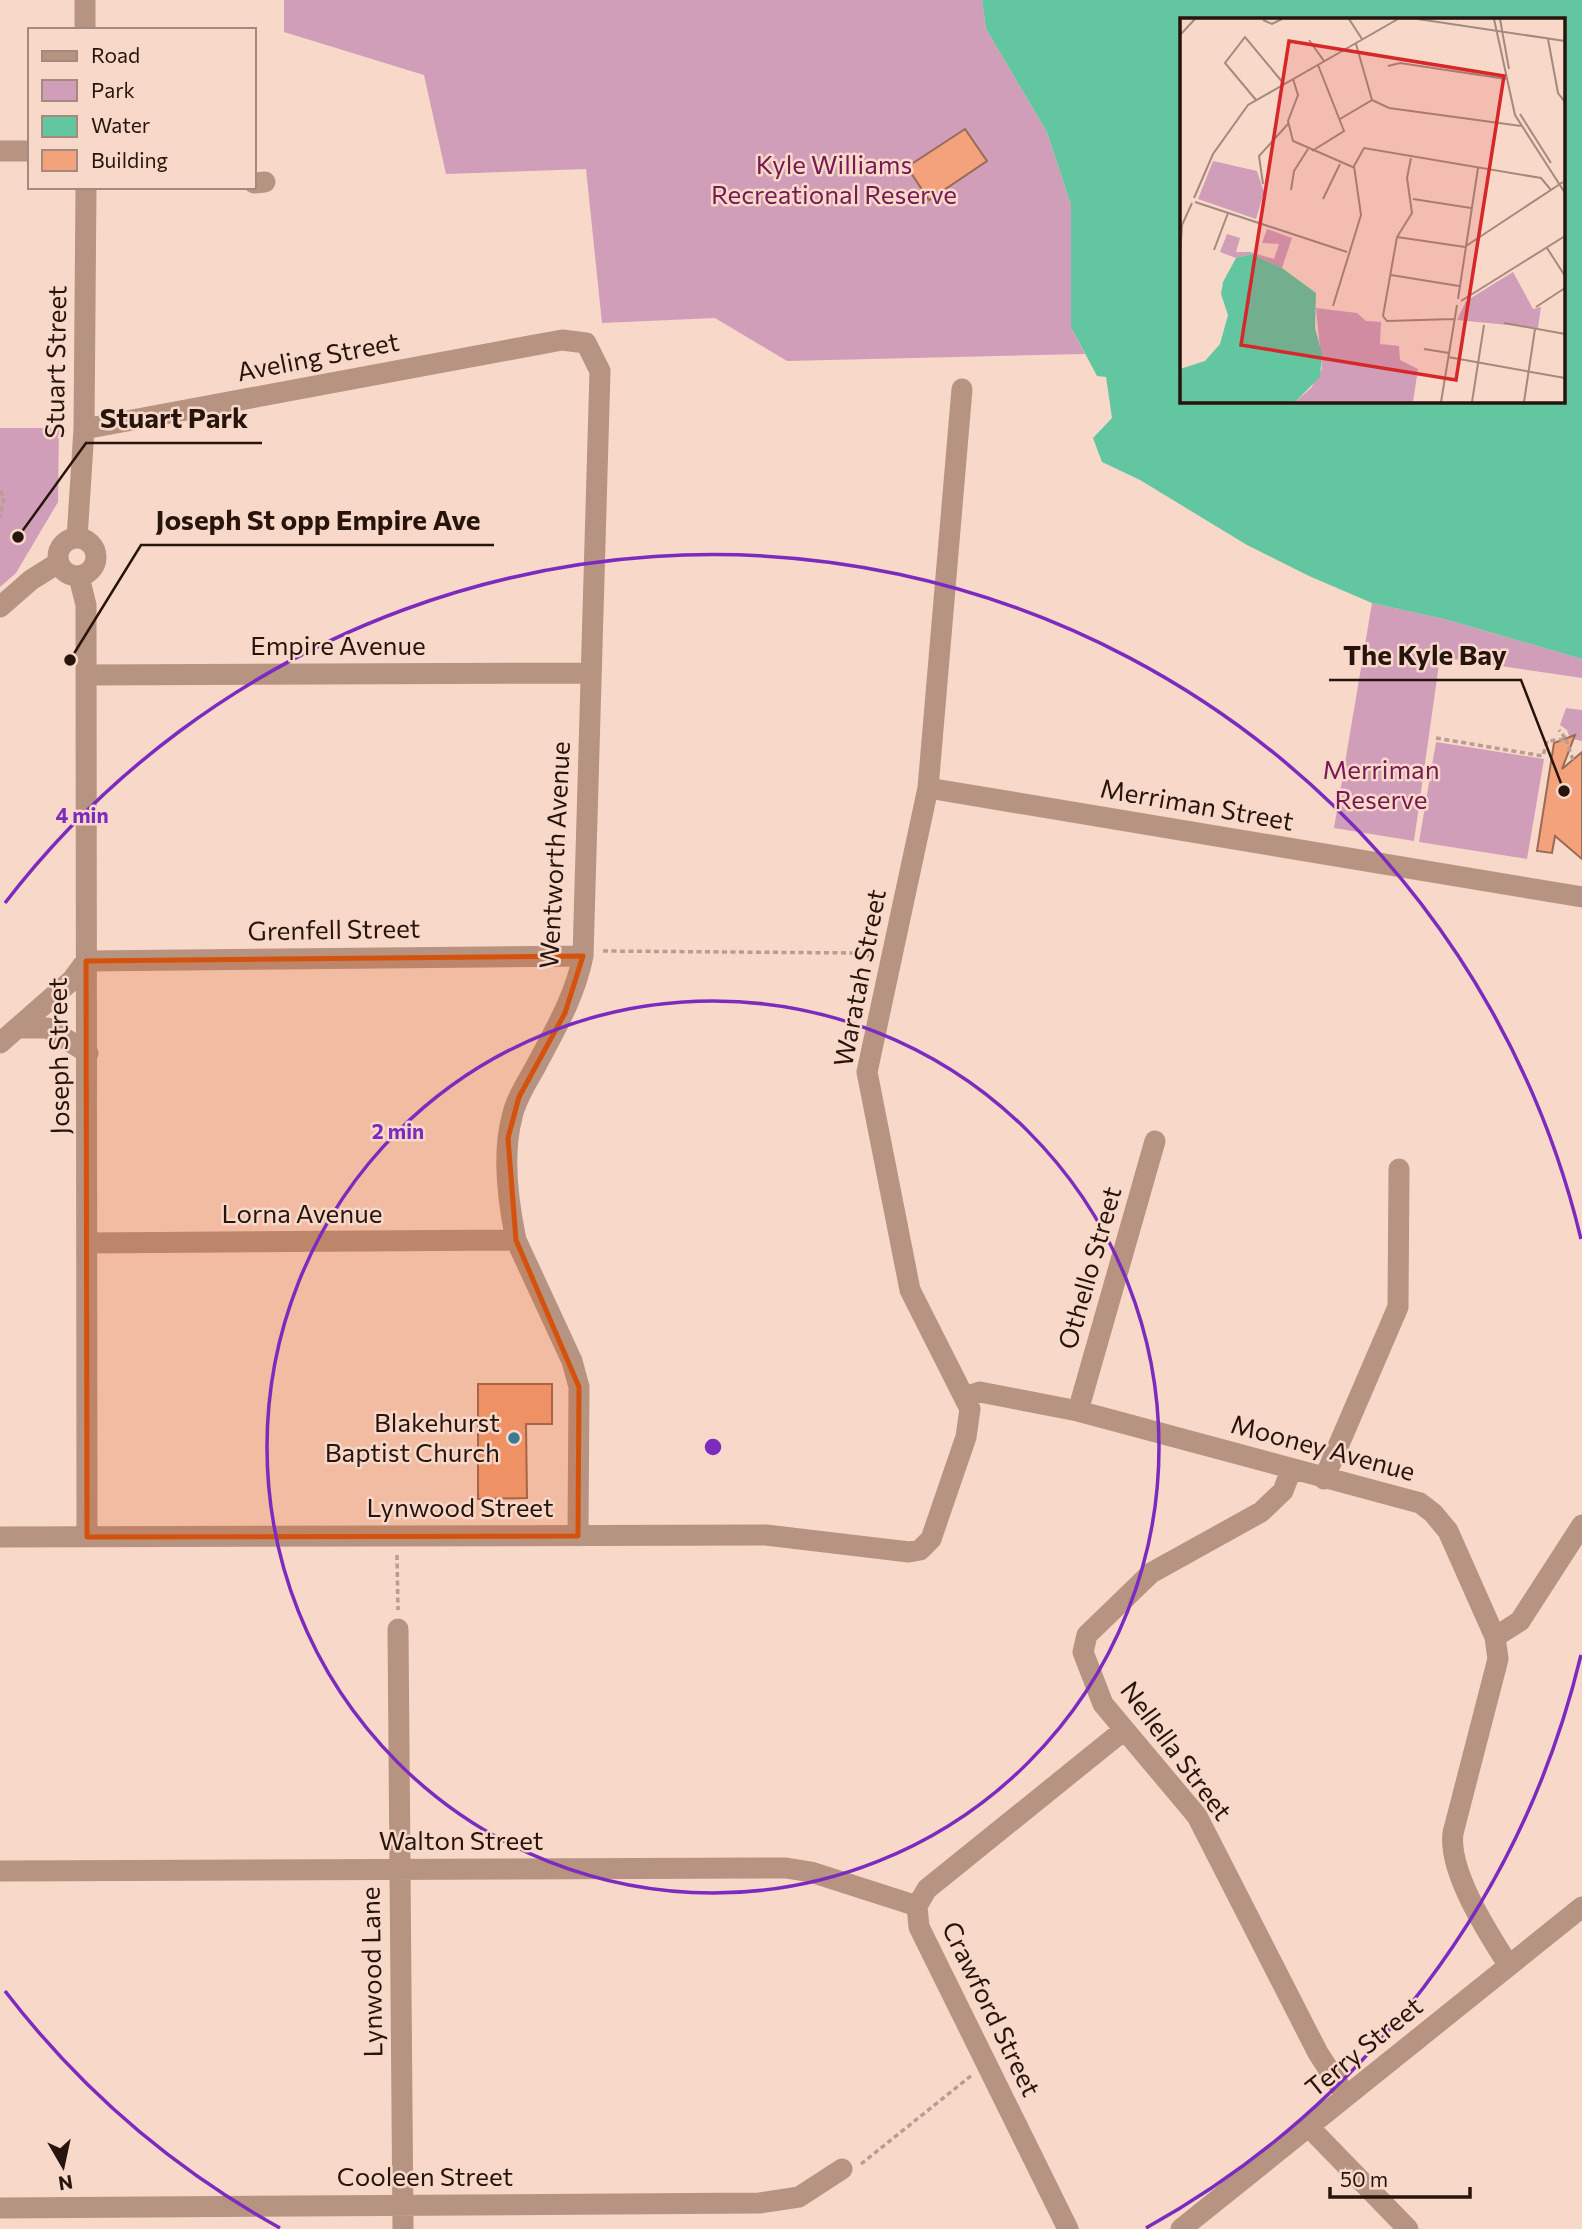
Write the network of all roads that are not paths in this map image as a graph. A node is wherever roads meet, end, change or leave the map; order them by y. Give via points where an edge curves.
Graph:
1 (85, 0) edge
2 (85, 28) edge
3 (0, 151) edge
4 (28, 151) edge
5 (86, 189) edge
6 (562, 340) joint
7 (962, 389) dead end
8 (84, 429) junction
9 (77, 538) junction
10 (58, 564) junction
11 (79, 576) junction
12 (0, 607) edge
13 (590, 673) junction
14 (86, 675) junction
15 (928, 788) junction
16 (1582, 897) edge
17 (583, 956) junction
18 (86, 961) junction
19 (17, 1028) junction
20 (0, 1043) edge
21 (88, 1053) junction
22 (1155, 1141) dead end
23 (1399, 1169) dead end
24 (516, 1240) junction
25 (89, 1243) junction
26 (965, 1397) junction
27 (1078, 1411) junction
28 (1291, 1469) junction
29 (1324, 1479) junction
30 (1582, 1525) edge
31 (578, 1536) junction
32 (0, 1537) edge
33 (87, 1537) junction
34 (920, 1550) joint
35 (398, 1629) road end
36 (1495, 1637) junction
37 (1124, 1730) junction
38 (399, 1870) junction
39 (0, 1871) edge
40 (917, 1906) junction
41 (1578, 1917) edge
42 (1510, 1966) junction
43 (1346, 2096) junction
44 (1309, 2127) junction
45 (842, 2169) dead end
46 (403, 2205) junction
47 (0, 2208) edge
48 (403, 2229) edge
49 (1068, 2229) edge
50 (1181, 2229) edge
51 (1408, 2229) edge

1 - 2 street
3 - 4 street
5 - 8 street, Stuart Street
6 - 8 street, Aveling Street
6 - 13 street, Wentworth Avenue via 586,343 600,371
7 - 15 street, Waratah Street
8 - 9 street, Stuart Street
9 - 10 street via 61,546
9 - 11 street via 89,542 96,559 90,571
10 - 11 street via 66,573
10 - 12 street
11 - 14 street, Joseph Street via 86,605
13 - 14 street, Empire Avenue
13 - 17 street, Wentworth Avenue
14 - 18 street, Joseph Street
15 - 16 street, Merriman Street
15 - 26 street, Waratah Street via 868,1079 910,1290
17 - 18 street, Grenfell Street
17 - 24 street, Wentworth Avenue via 565,1013 512,1116 508,1168
18 - 19 street via 72,980
18 - 21 street, Joseph Street
19 - 20 street
19 - 21 street via 48,1028
21 - 25 street, Joseph Street
22 - 27 street, Othello Street
23 - 29 street via 1398,1307
24 - 25 street, Lorna Avenue
24 - 31 street, Wentworth Avenue via 572,1361 579,1387
25 - 33 street, Joseph Street
26 - 27 street, Mooney Avenue via 980,1392
26 - 34 street, Waratah Street via 970,1409 966,1437 937,1529
27 - 28 street, Mooney Avenue
28 - 29 street, Mooney Avenue
28 - 37 street, Nellella Street via 1274,1502 1157,1567 1084,1640 1085,1663 1098,1697
29 - 36 street, Mooney Avenue via 1420,1503 1433,1513 1448,1531
30 - 36 street via 1520,1621
31 - 33 street, Lynwood Street
31 - 34 street, Lynwood Street via 786,1535 902,1552
32 - 33 street, Lynwood Street
35 - 38 street, Lynwood Lane
36 - 42 street, Mooney Avenue via 1497,1669 1451,1849 1490,1935
37 - 40 street, Crawford Street via 928,1889
37 - 43 street, Nellella Street via 1197,1816 1318,2053
38 - 39 street, Walton Street
38 - 40 street, Walton Street via 786,1868
38 - 46 street, Lynwood Lane
40 - 49 street, Crawford Street via 919,1927
41 - 42 street, Terry Street
42 - 43 street, Terry Street
43 - 44 street, Terry Street
44 - 50 street, Terry Street
44 - 51 street
45 - 46 street, Cooleen Street via 799,2197 779,2202
46 - 47 street, Cooleen Street
46 - 48 street, Lynwood Lane

